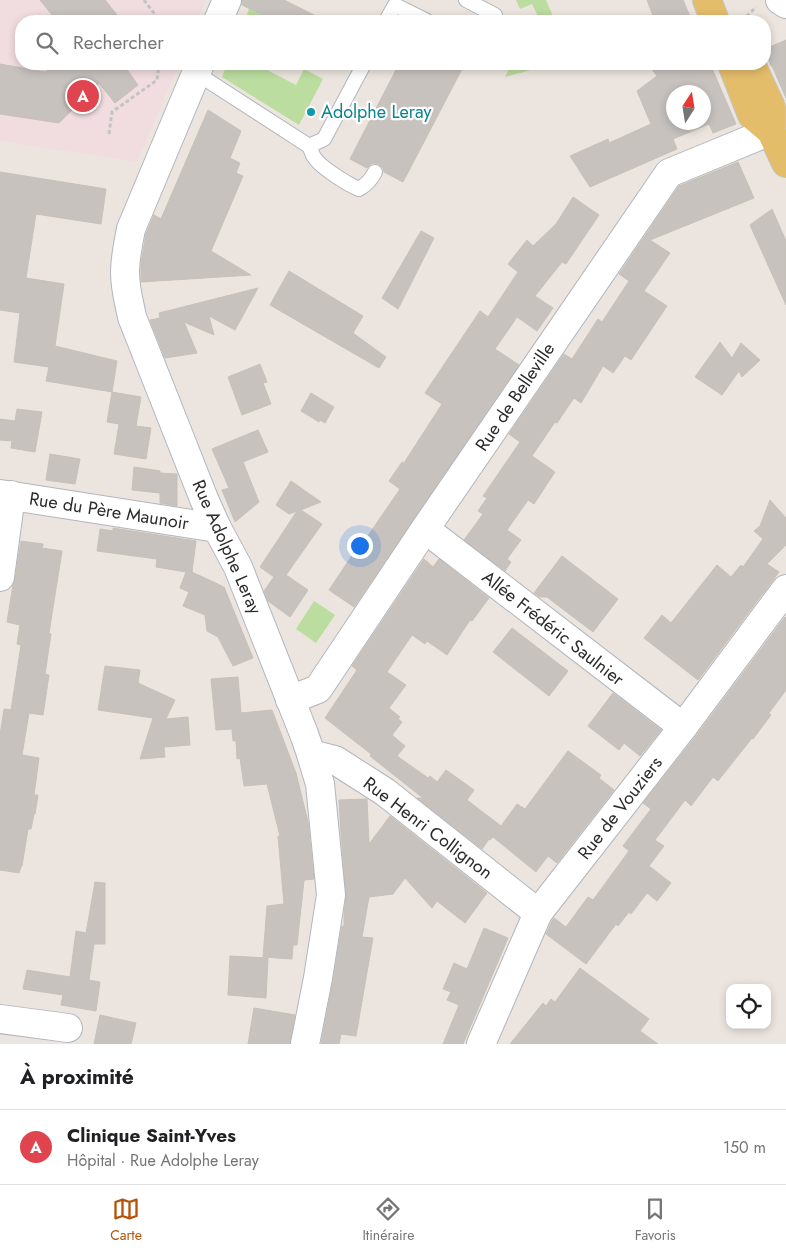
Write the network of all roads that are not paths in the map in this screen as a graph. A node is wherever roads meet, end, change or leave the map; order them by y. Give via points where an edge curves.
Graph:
1 (227, 0) edge
2 (466, 0) edge
3 (707, 0) edge
4 (726, 0) edge
5 (768, 3) edge
6 (786, 4) edge
7 (221, 15) edge
8 (389, 15) edge
9 (416, 15) edge
10 (495, 15) dead end
11 (713, 15) edge
12 (731, 15) edge
13 (198, 70) edge
14 (199, 70) edge
15 (361, 70) edge
16 (734, 70) edge
17 (754, 70) edge
18 (771, 131) junction
19 (309, 146) junction
20 (786, 163) edge
21 (375, 172) dead end
22 (5, 494) edge
23 (218, 528) junction
24 (424, 529) junction
25 (0, 577) edge
26 (786, 589) edge
27 (290, 700) junction
28 (682, 727) junction
29 (311, 754) junction
30 (538, 913) junction
31 (0, 1019) edge
32 (68, 1028) dead end
33 (304, 1044) edge
34 (481, 1044) edge

1 - 7 street
2 - 10 lane
3 - 11 main road
4 - 12 main road
5 - 6 street
8 - 9 lane via 395,4
13 - 23 street, Rue Adolphe Leray via 131,229 125,274 132,317
14 - 19 lane
15 - 19 lane via 324,139
16 - 18 main road via 752,115
17 - 18 main road via 771,107
18 - 20 main road
18 - 24 street, Rue de Belleville via 669,172
19 - 21 lane via 314,158 350,186 358,189
22 - 23 street, Rue du Père Maunoir
22 - 25 street
23 - 27 street, Rue Adolphe Leray via 238,567
24 - 27 street, Rue de Belleville via 318,689
24 - 28 street, Allée Frédéric Saulnier
26 - 28 street, Rue de Vouziers
27 - 29 street, Rue Adolphe Leray
28 - 30 street, Rue de Vouziers
29 - 30 street, Rue Henri Collignon via 335,760 386,792
29 - 33 street, Rue Adolphe Leray via 320,784 331,895
30 - 34 street, Rue de Vouziers
31 - 32 street

